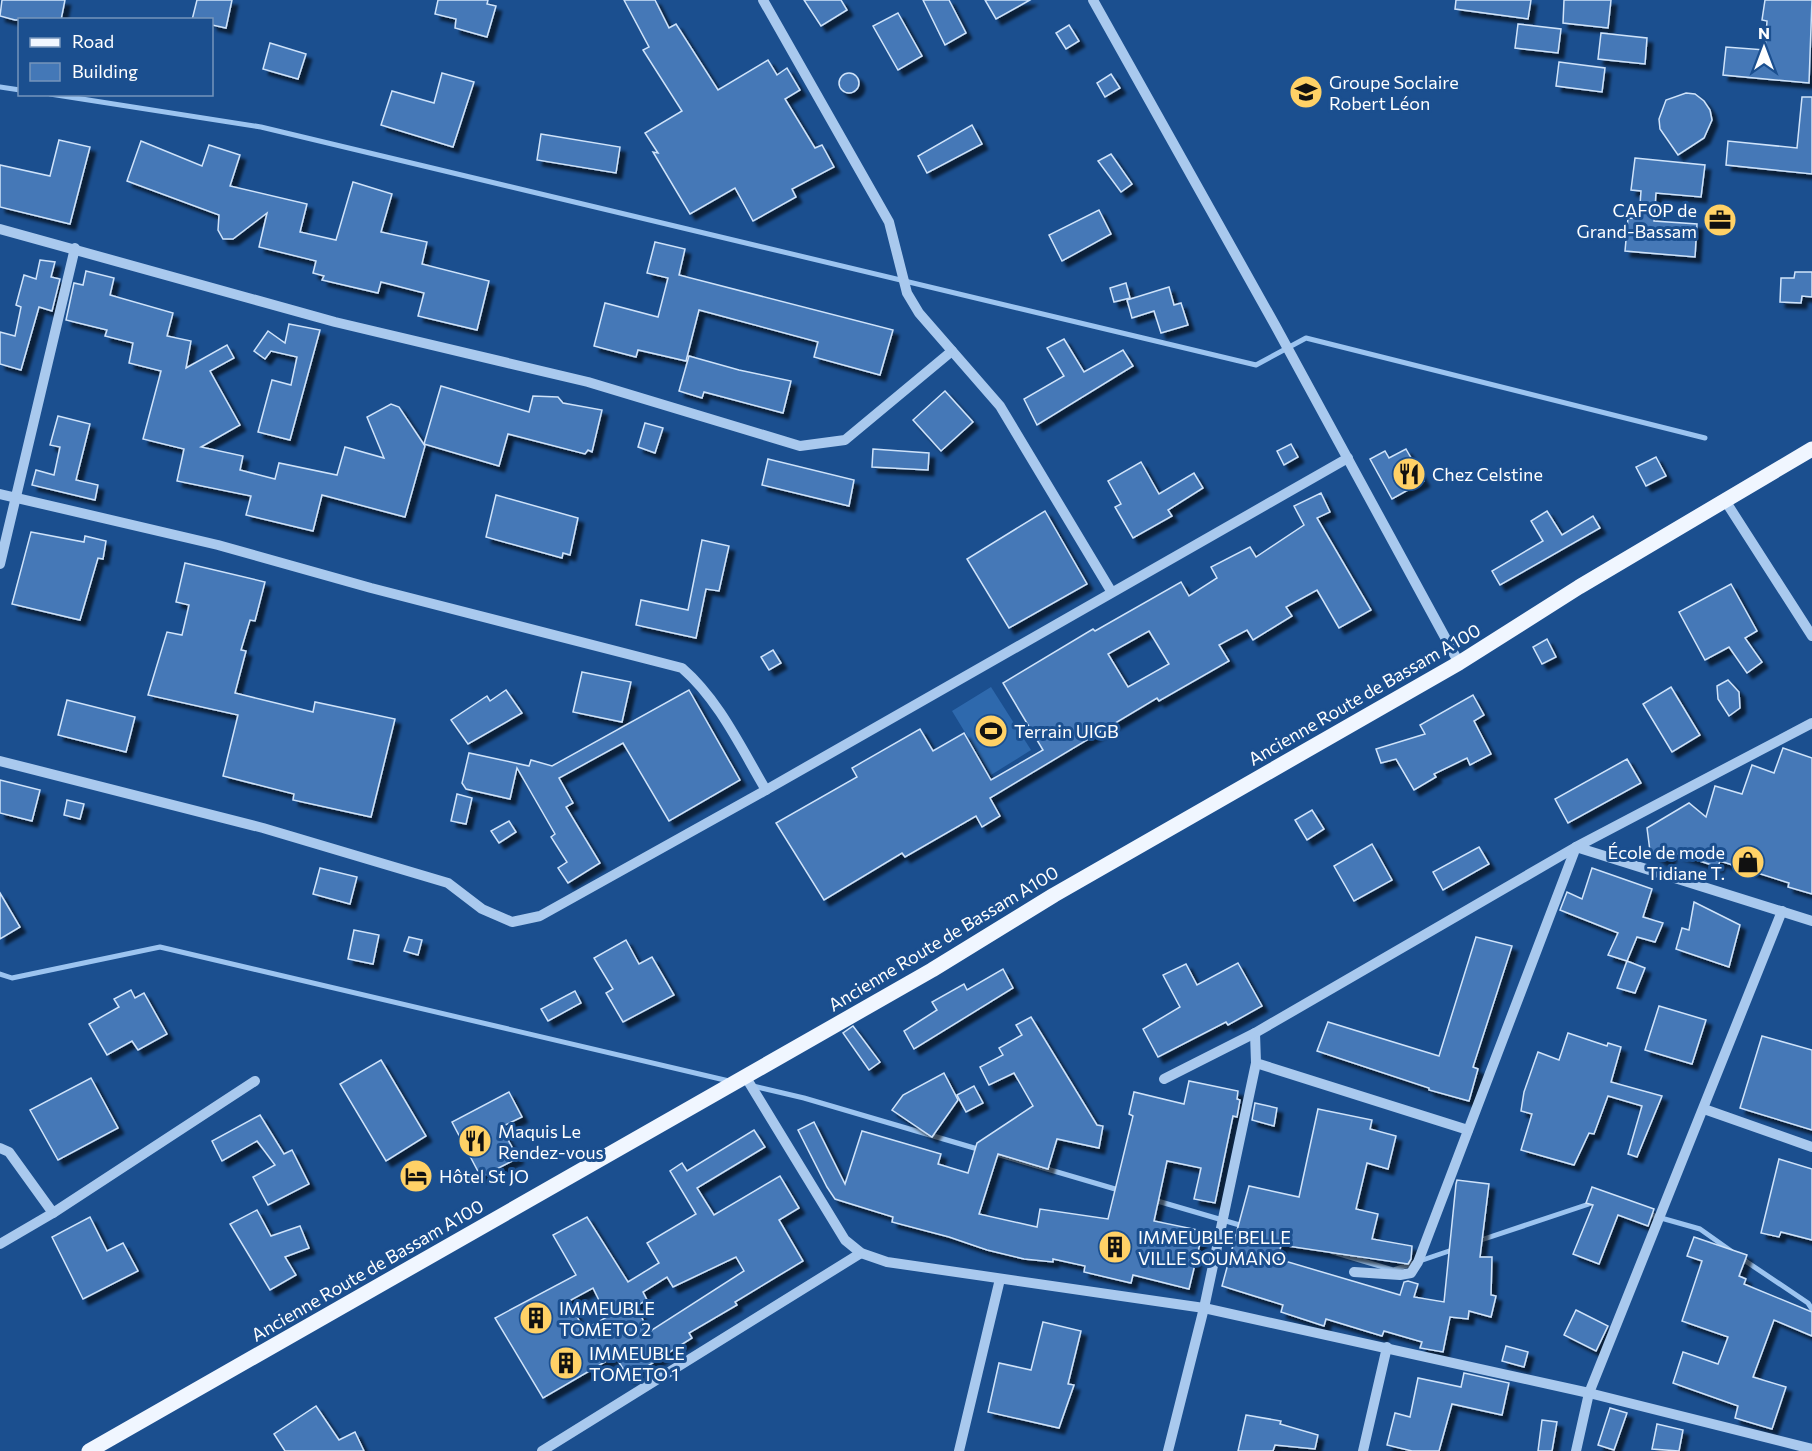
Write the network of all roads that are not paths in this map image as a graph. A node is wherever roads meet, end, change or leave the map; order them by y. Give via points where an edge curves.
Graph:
1 (763, 0) edge
2 (1093, 0) edge
3 (0, 229) edge
4 (75, 248) junction
5 (952, 351) junction
6 (1812, 449) edge
7 (1348, 458) junction
8 (0, 494) edge
9 (16, 498) junction
10 (1726, 502) junction
11 (0, 564) edge
12 (1111, 591) junction
13 (1812, 636) edge
14 (1459, 663) junction
15 (1812, 723) edge
16 (0, 761) edge
17 (766, 790) junction
18 (1576, 847) junction
19 (1782, 911) junction
20 (1812, 921) edge
21 (1255, 1033) junction
22 (1256, 1063) junction
23 (745, 1076) junction
24 (1164, 1079) dead end
25 (255, 1081) dead end
26 (1704, 1109) junction
27 (1468, 1130) junction
28 (1812, 1147) edge
29 (0, 1148) edge
30 (53, 1213) junction
31 (0, 1244) edge
32 (861, 1253) junction
33 (1354, 1272) dead end
34 (1000, 1279) junction
35 (1204, 1308) junction
36 (1387, 1347) junction
37 (1589, 1393) junction
38 (1781, 1446) edge
39 (1812, 1449) edge
40 (89, 1451) edge
41 (542, 1451) edge
42 (959, 1451) edge
43 (1168, 1451) edge
44 (1363, 1451) edge
45 (1576, 1451) edge

1 - 5 street via 889,222 908,293 919,313
2 - 7 street
3 - 4 street
4 - 5 street via 335,322 588,382 800,446 845,440
4 - 9 street
5 - 12 street via 1000,406
6 - 10 main road, Ancienne Route de Bassam A100
7 - 12 street
7 - 14 street
8 - 9 street
9 - 11 street
9 - 17 street via 218,545 682,668 705,690
10 - 13 street
10 - 14 main road, Ancienne Route de Bassam A100 via 1579,587
12 - 17 street
14 - 23 main road, Ancienne Route de Bassam A100
15 - 18 street
16 - 17 street via 263,828 448,884 482,909 512,922 540,916
18 - 19 street
18 - 21 street
18 - 27 street
19 - 20 street
19 - 26 street
21 - 22 street
21 - 24 street
22 - 27 street
22 - 35 street
23 - 32 street via 845,1240
23 - 40 main road, Ancienne Route de Bassam A100
25 - 30 street
26 - 28 street
26 - 37 street
27 - 33 street via 1411,1273
29 - 30 street via 9,1152
30 - 31 street
32 - 34 street via 887,1262
32 - 41 street
34 - 35 street
34 - 42 street
35 - 36 street
35 - 43 street
36 - 37 street
36 - 44 street
37 - 38 street
37 - 45 street
38 - 39 street

